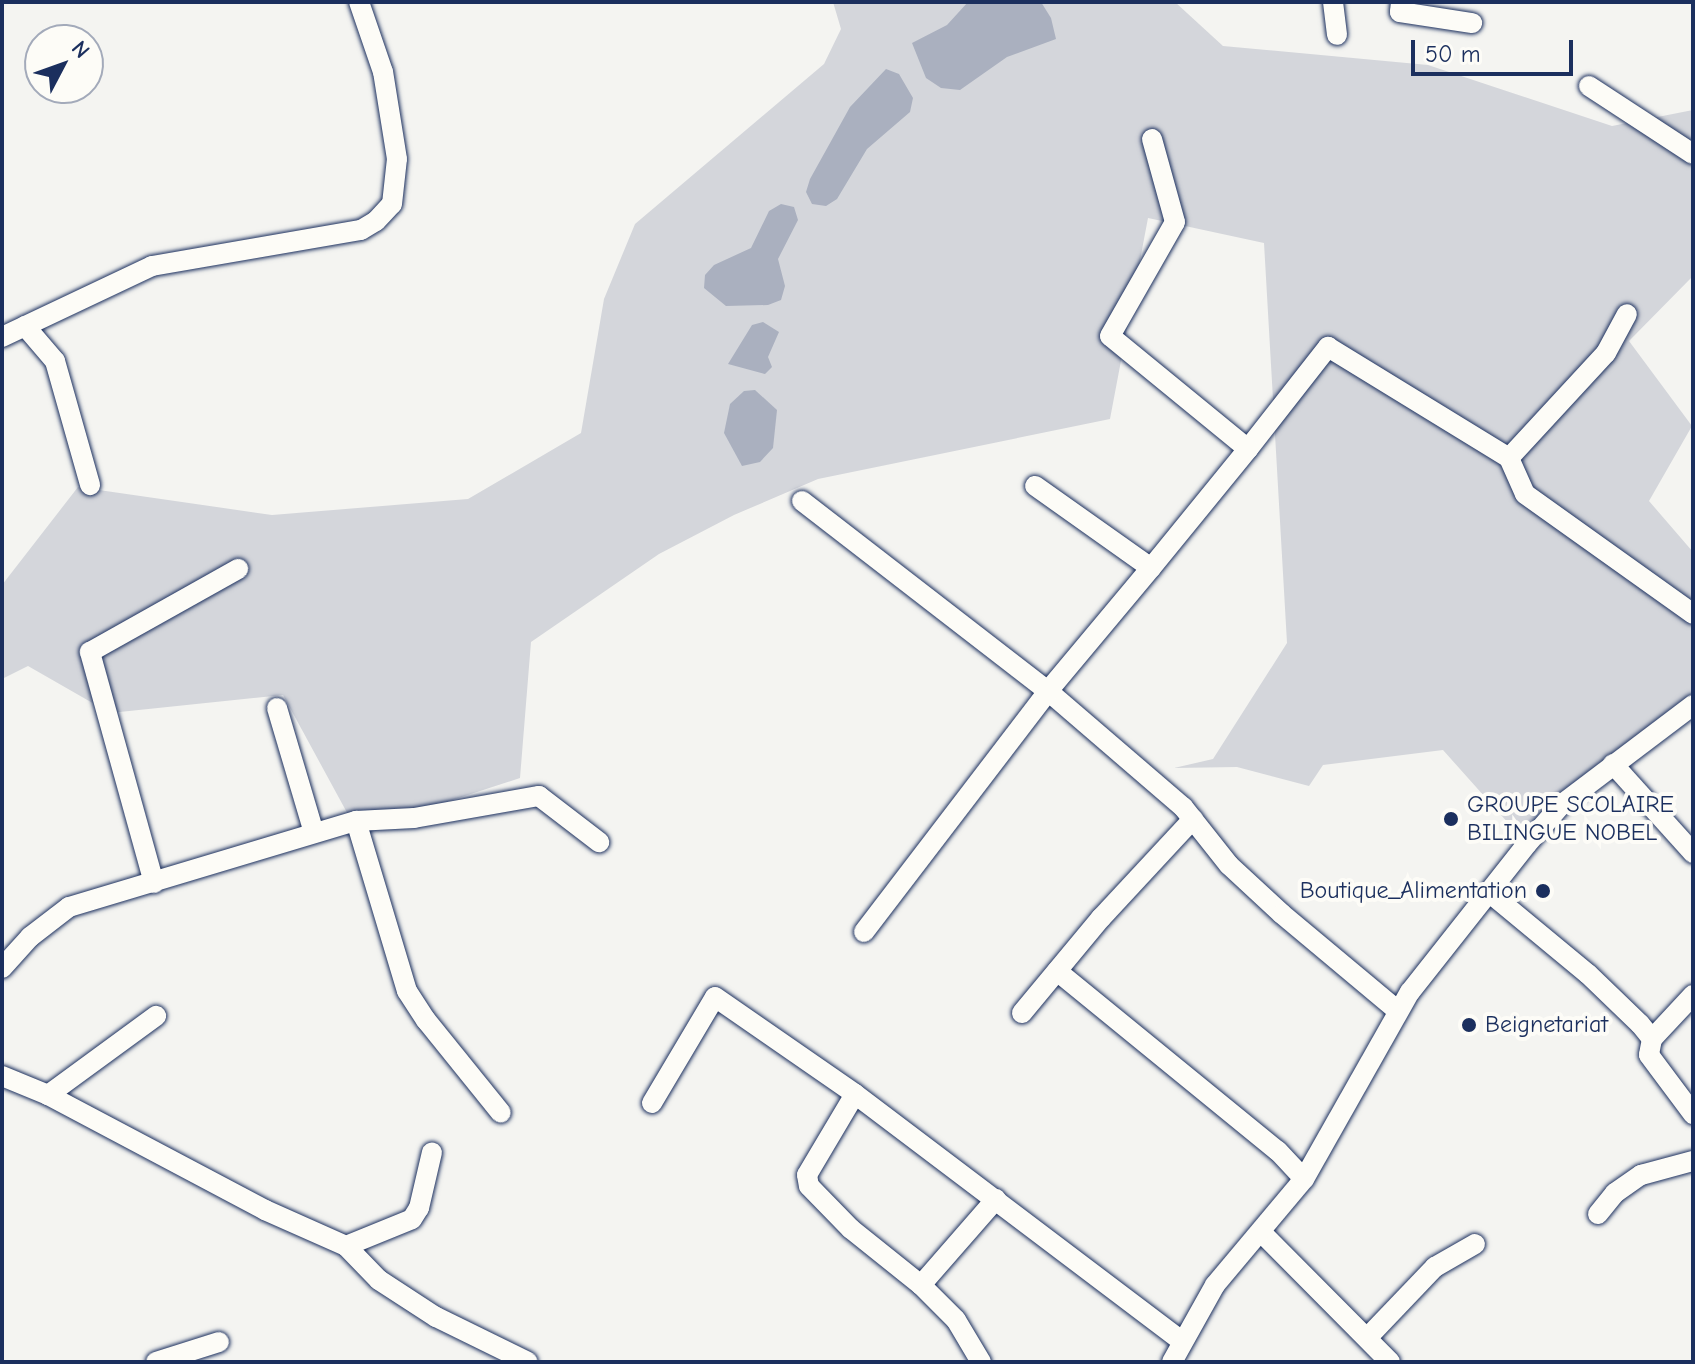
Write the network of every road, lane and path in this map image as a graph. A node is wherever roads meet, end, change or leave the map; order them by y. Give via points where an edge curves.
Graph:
1 (359, 2) edge
2 (1333, 2) edge
3 (1401, 2) edge
4 (1472, 23) dead end
5 (1337, 35) dead end
6 (1589, 86) dead end
7 (1152, 139) dead end
8 (1693, 154) edge
9 (1627, 314) dead end
10 (25, 326) junction
11 (2, 337) edge
12 (1248, 449) junction
13 (1509, 458) junction
14 (90, 485) dead end
15 (1035, 486) dead end
16 (802, 501) dead end
17 (1151, 568) junction
18 (238, 569) dead end
19 (1693, 614) edge
20 (1048, 691) junction
21 (1693, 705) edge
22 (277, 708) dead end
23 (1613, 764) junction
24 (1193, 819) junction
25 (356, 821) junction
26 (314, 833) junction
27 (599, 842) dead end
28 (1693, 853) edge
29 (154, 883) junction
30 (1490, 893) junction
31 (864, 932) dead end
32 (2, 968) edge
33 (1057, 971) junction
34 (1693, 995) edge
35 (1398, 1011) junction
36 (1022, 1013) dead end
37 (156, 1016) dead end
38 (1652, 1039) junction
39 (2, 1076) edge
40 (855, 1094) junction
41 (48, 1095) junction
42 (652, 1103) dead end
43 (501, 1113) dead end
44 (1693, 1114) edge
45 (432, 1152) dead end
46 (1693, 1161) edge
47 (1304, 1179) junction
48 (996, 1199) junction
49 (1598, 1214) dead end
50 (1261, 1232) junction
51 (1475, 1244) dead end
52 (346, 1246) junction
53 (921, 1285) junction
54 (1368, 1337) junction
55 (1182, 1341) junction
56 (219, 1342) dead end
57 (156, 1362) edge
58 (528, 1362) edge
59 (981, 1362) edge
60 (1172, 1362) edge
61 (1390, 1362) edge

1 - 10 street via 383,72 397,159 392,204 376,221 361,230 152,266
2 - 5 street
3 - 4 street via 1400,12
6 - 8 street
7 - 12 street via 1175,222 1110,336
9 - 13 street via 1606,353
10 - 11 street
10 - 14 street via 55,361
12 - 13 street via 1328,347
12 - 17 street
13 - 19 street via 1525,494
15 - 17 street
16 - 20 street
17 - 20 street
18 - 29 street via 90,652
20 - 24 street
20 - 31 street
21 - 23 street
22 - 26 street
23 - 28 street
23 - 30 street via 1561,805
24 - 33 street
24 - 35 street via 1229,865
25 - 26 street
25 - 27 street via 414,818 539,796
25 - 43 street via 407,991
26 - 29 street
29 - 32 street via 69,907 30,937
30 - 35 street
30 - 38 street via 1588,974
33 - 36 street
33 - 47 street via 1278,1151
34 - 38 street
35 - 47 street
37 - 41 street
38 - 44 street via 1649,1055
39 - 41 street
40 - 42 street via 715,997
40 - 48 street
40 - 53 street via 807,1175 809,1186 851,1229
41 - 52 street via 265,1210
45 - 52 street via 412,1219
46 - 49 street via 1641,1175 1615,1193
47 - 50 street
48 - 53 street
48 - 55 street
50 - 54 street
50 - 55 street via 1215,1285
51 - 54 street via 1435,1267
52 - 58 street via 379,1280 436,1317
53 - 59 street via 956,1320
54 - 61 street
55 - 60 street
56 - 57 street

